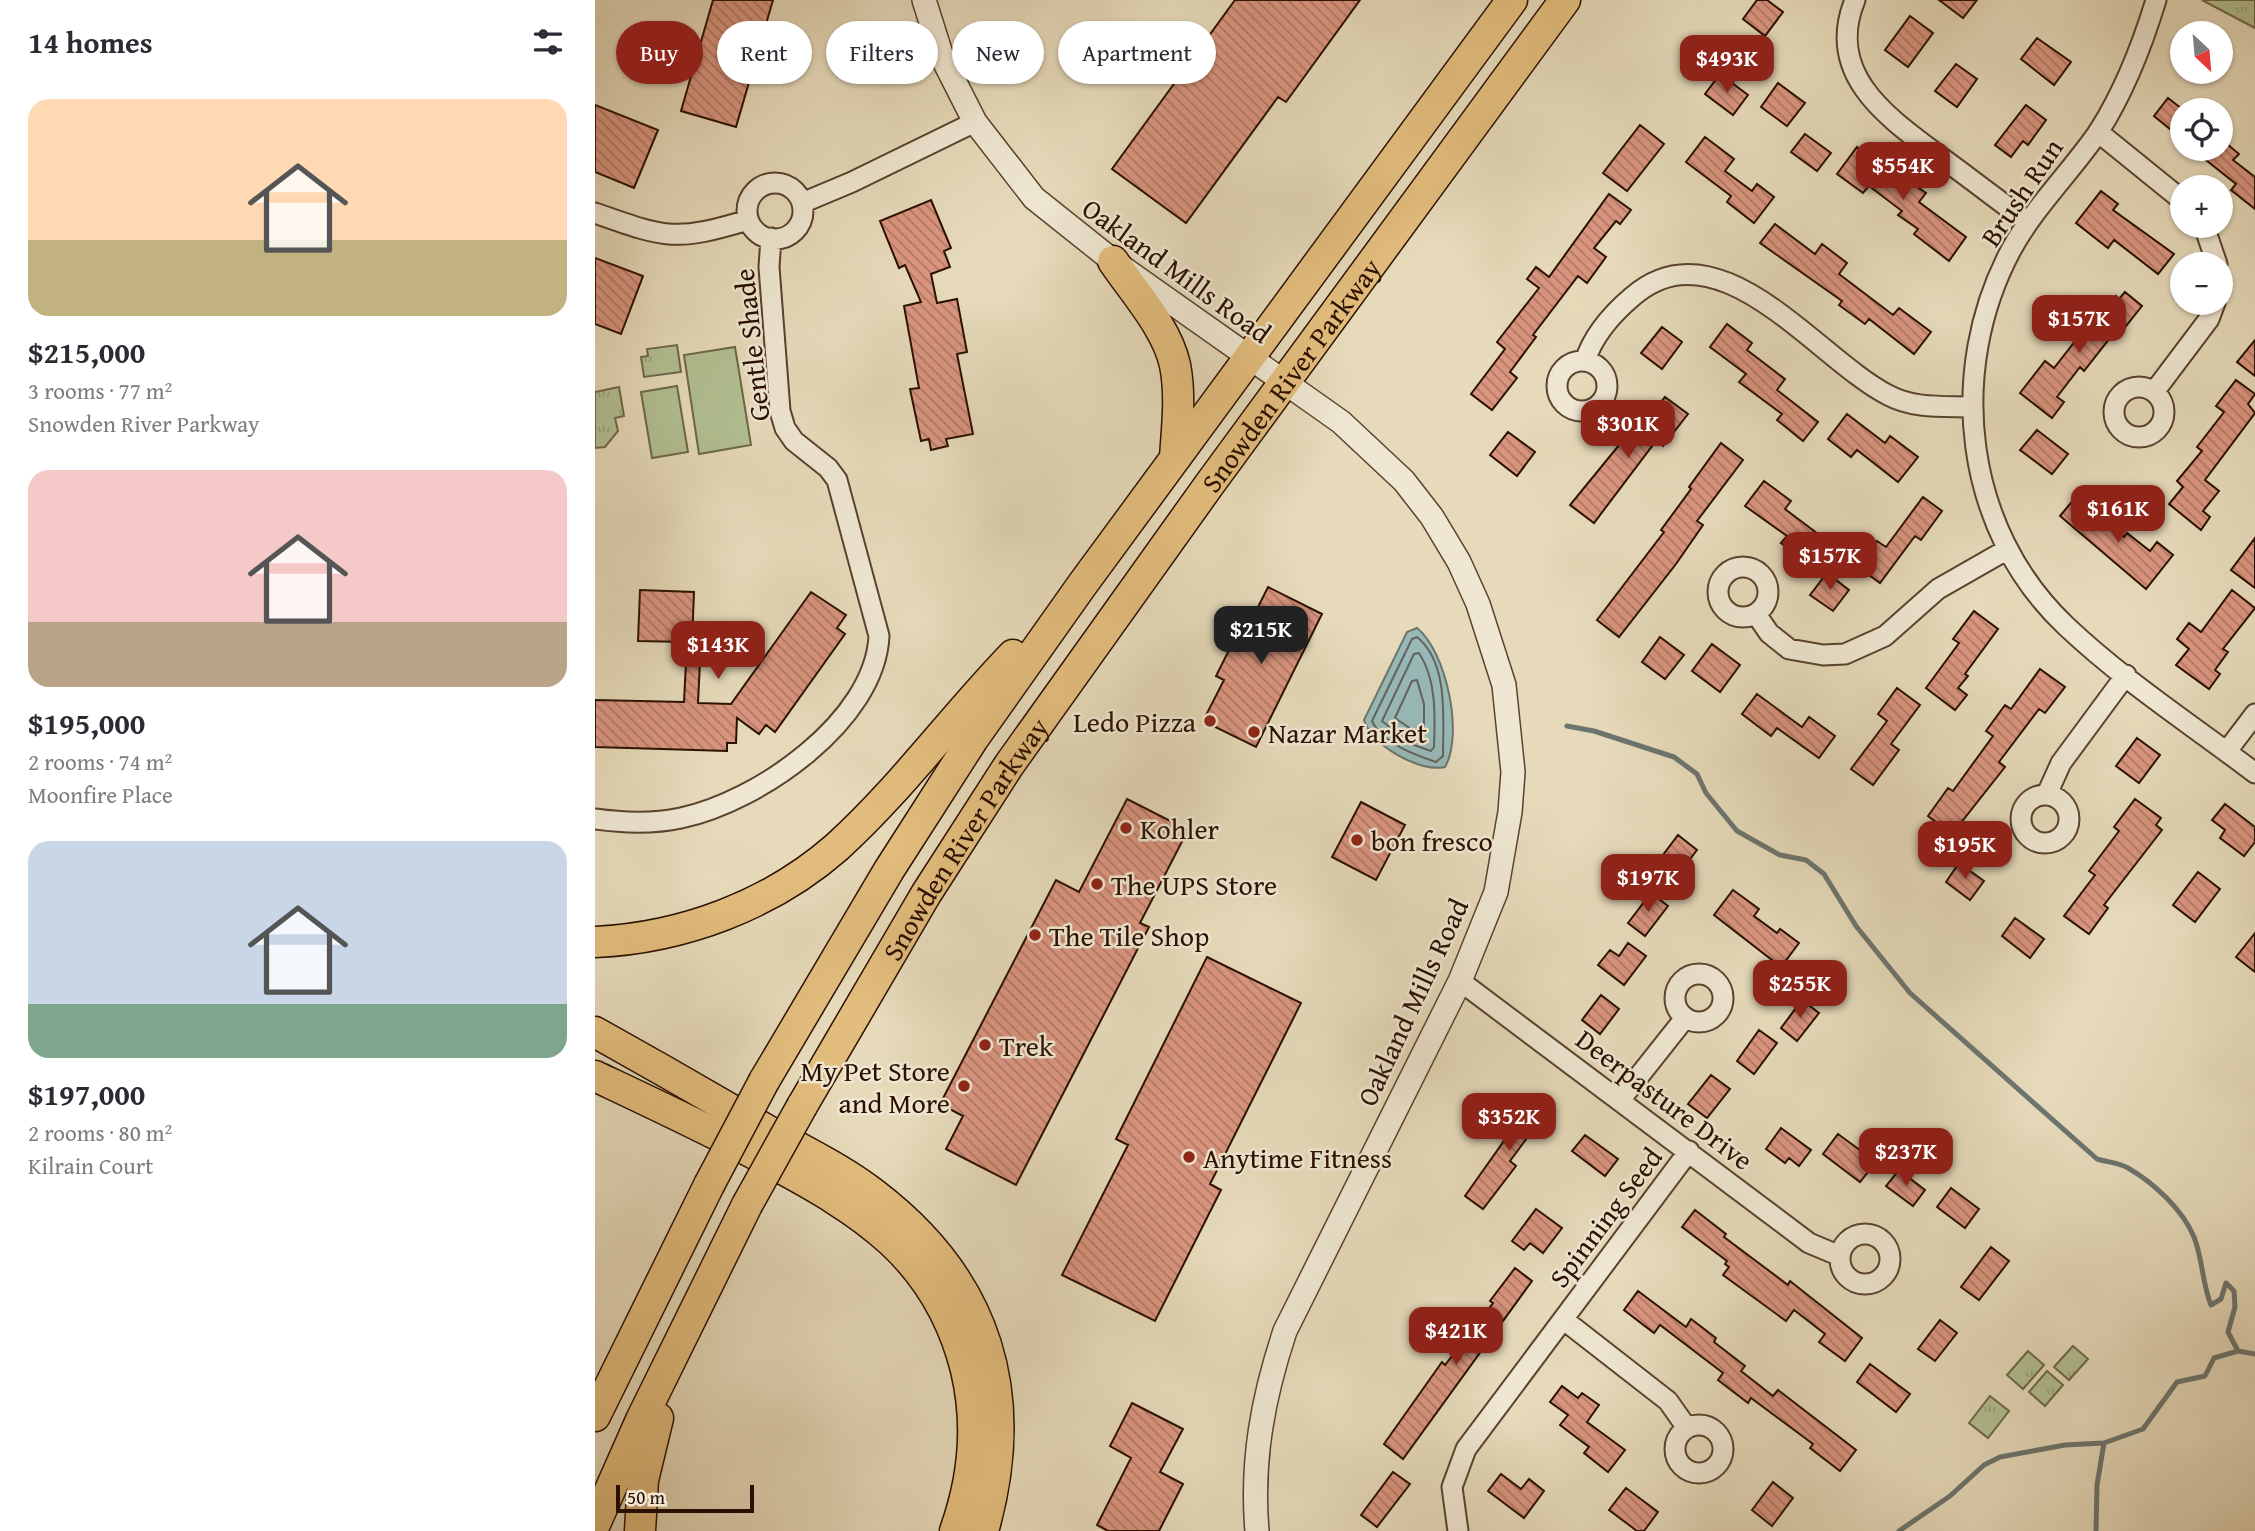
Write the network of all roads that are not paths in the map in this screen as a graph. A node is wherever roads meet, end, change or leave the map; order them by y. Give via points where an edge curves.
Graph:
1 (924, 0) edge
2 (1512, 0) edge
3 (1565, 0) edge
4 (1855, 0) edge
5 (2156, 0) edge
6 (975, 122) junction
7 (2098, 132) junction
8 (2170, 190) edge
9 (802, 202) junction
10 (595, 213) edge
11 (748, 220) junction
12 (2028, 222) junction
13 (771, 238) junction
14 (1112, 261) junction
15 (2210, 315) edge
16 (1249, 360) junction
17 (1585, 361) dead end
18 (1283, 383) junction
19 (2154, 392) dead end
20 (1972, 407) junction
21 (1175, 458) junction
22 (2008, 549) junction
23 (1082, 585) junction
24 (1756, 614) dead end
25 (2126, 676) junction
26 (2255, 714) edge
27 (2227, 751) junction
28 (2255, 773) edge
29 (2047, 794) dead end
30 (595, 819) edge
31 (595, 942) edge
32 (1460, 981) junction
33 (1685, 1018) dead end
34 (595, 1032) edge
35 (595, 1076) edge
36 (1621, 1100) junction
37 (1689, 1151) junction
38 (1840, 1256) dead end
39 (701, 1297) junction
40 (1563, 1320) junction
41 (595, 1416) edge
42 (1687, 1428) dead end
43 (595, 1524) edge
44 (640, 1531) edge
45 (955, 1531) edge
46 (983, 1531) edge
47 (1257, 1531) edge
48 (1458, 1531) edge

1 - 6 street, Oakland Mills Road via 942,57
2 - 16 main road, Snowden River Parkway
3 - 18 main road, Snowden River Parkway
4 - 12 street via 1848,27 1851,60 1875,105
5 - 7 street, Brush Run via 2124,86
6 - 9 street
6 - 14 street, Oakland Mills Road via 1034,198
7 - 8 street
7 - 12 street, Brush Run
9 - 11 street via 788,186 765,184 748,201
9 - 13 street via 796,229 787,236
10 - 11 street via 676,237
11 - 13 street via 754,230
12 - 20 street, Brush Run via 1996,281 1978,339
13 - 30 street, Gentle Shade via 769,267 780,411 794,441 828,468 842,492 880,636 879,655 836,725 755,790 681,818 644,823
14 - 16 street, Oakland Mills Road
14 - 21 main road via 1155,324 1174,362 1178,403
15 - 19 street
16 - 18 street, Oakland Mills Road
16 - 21 main road, Snowden River Parkway
17 - 20 street via 1589,346 1636,293 1665,278 1696,274 1743,289 1888,396 1924,406
18 - 32 street, Oakland Mills Road via 1341,422 1404,481 1459,562 1494,648 1511,732 1510,812 1496,892
18 - 39 main road, Snowden River Parkway, bridge via 1009,765 926,894 802,1106
20 - 22 street, Brush Run via 1981,480
21 - 23 main road, Snowden River Parkway
22 - 24 street via 1938,589 1885,636 1845,654 1789,649 1769,633
22 - 25 street, Brush Run via 2029,583 2065,625
23 - 31 main road via 818,863 776,890 714,919 674,931
23 - 41 main road, Snowden River Parkway, bridge via 903,848 764,1080
25 - 27 street, Brush Run
25 - 29 street via 2061,763
26 - 27 street
27 - 28 street, Brush Run
32 - 36 street, Deerpasture Drive
32 - 47 street, Oakland Mills Road via 1285,1331 1259,1426
33 - 36 street
34 - 46 main road via 860,1184 896,1211 941,1259 973,1310 986,1343 1000,1410 997,1479
35 - 45 main road via 693,1121 838,1198 882,1231 924,1276 958,1342 973,1413 972,1463
36 - 37 street, Deerpasture Drive
37 - 38 street, Deerpasture Drive via 1809,1243
37 - 40 street, Spinning Seed
39 - 43 main road, Snowden River Parkway
39 - 44 main road via 653,1434 643,1480
40 - 42 street via 1668,1401
40 - 48 street, Spinning Seed via 1465,1449 1453,1487

